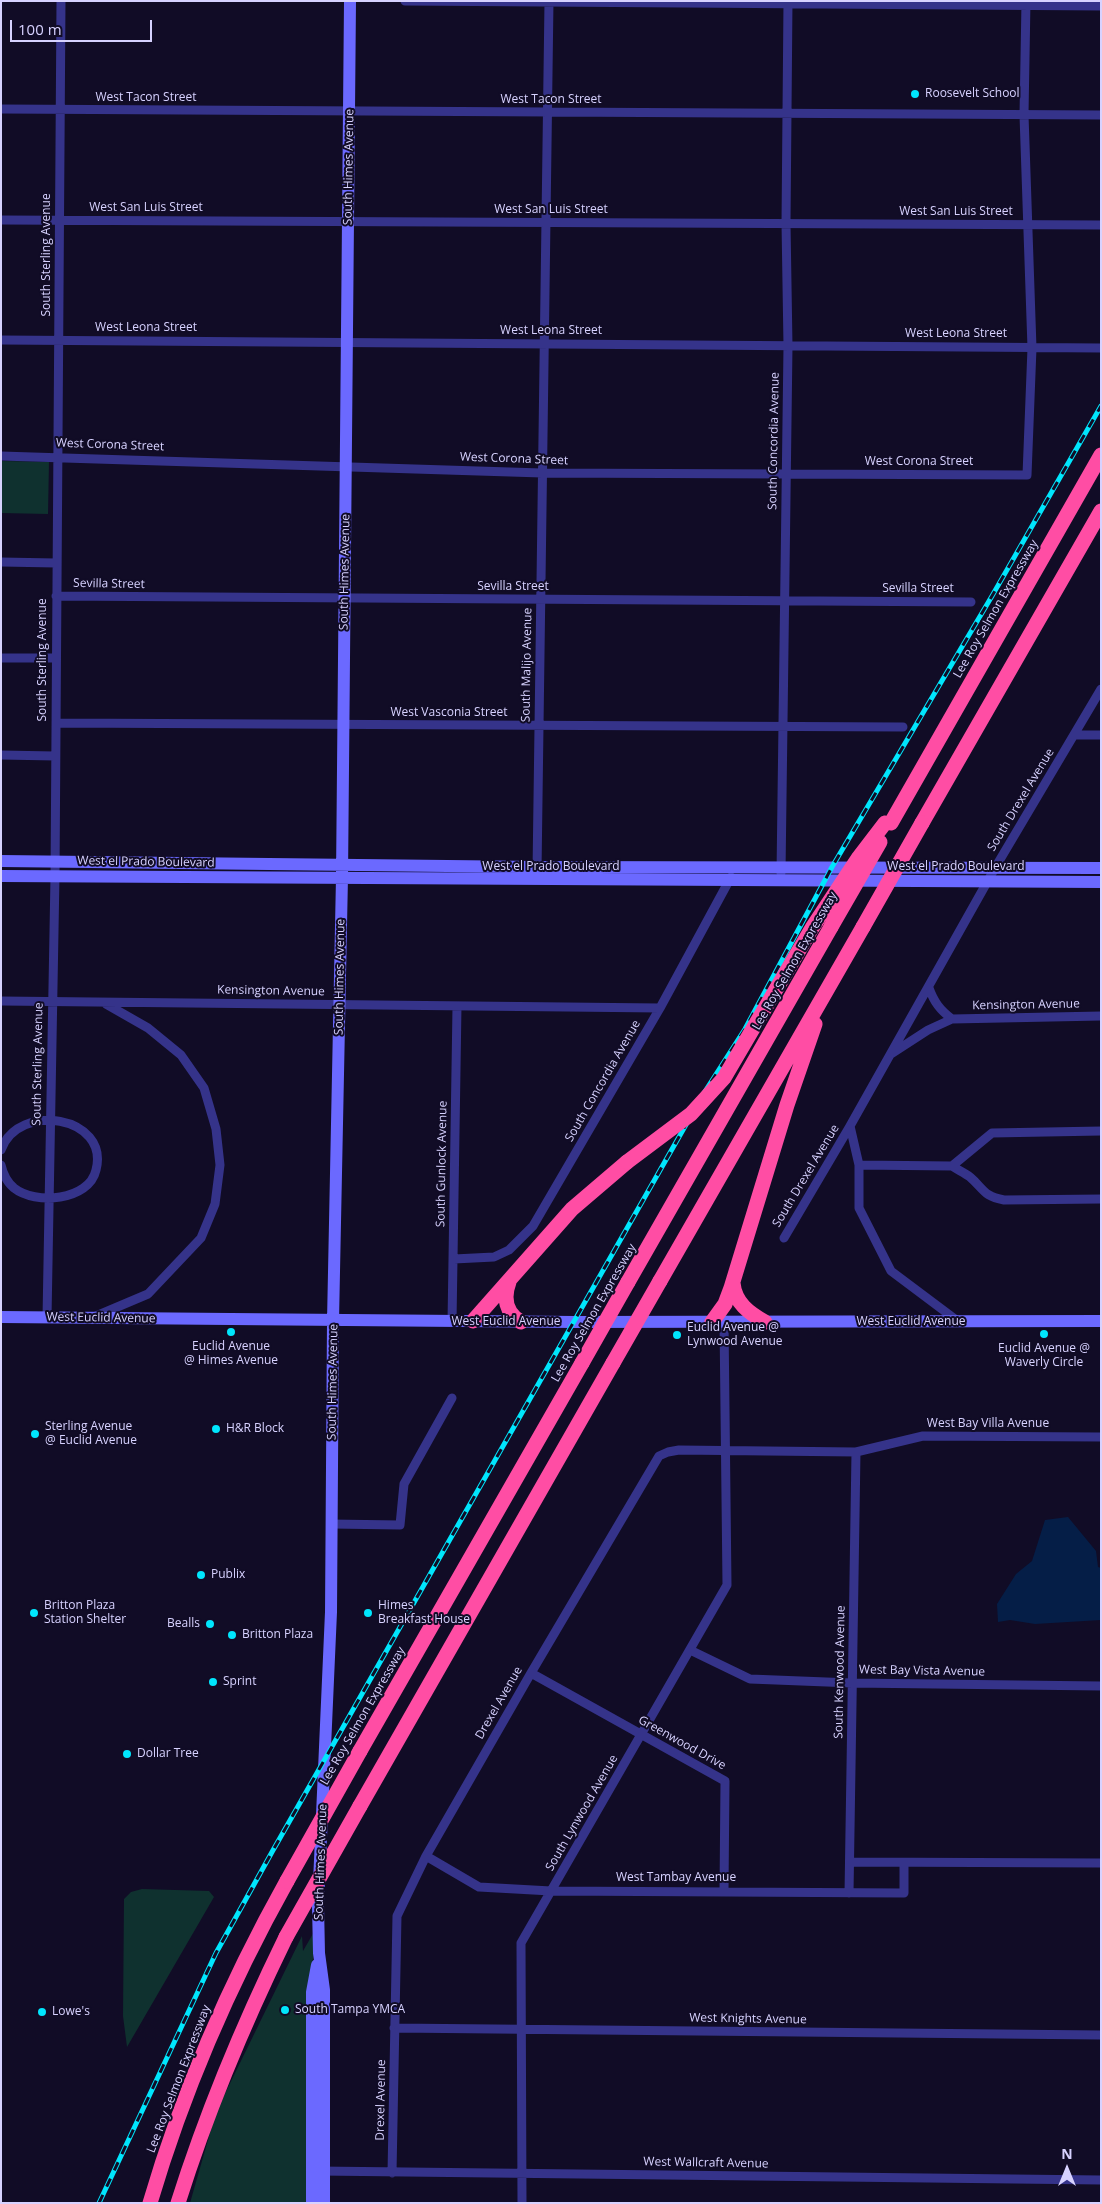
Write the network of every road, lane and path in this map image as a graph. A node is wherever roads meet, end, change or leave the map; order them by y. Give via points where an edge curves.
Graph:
1 (61, 1) edge
2 (350, 1) edge
3 (404, 1) edge
4 (549, 2) edge
5 (788, 3) edge
6 (1026, 3) edge
7 (1101, 6) edge
8 (1, 109) edge
9 (60, 110) junction
10 (350, 112) junction
11 (546, 112) junction
12 (787, 114) junction
13 (1024, 115) junction
14 (1101, 115) edge
15 (1, 220) edge
16 (59, 220) junction
17 (348, 222) junction
18 (546, 223) junction
19 (786, 223) junction
20 (1028, 224) junction
21 (1101, 224) edge
22 (1, 340) edge
23 (60, 340) junction
24 (348, 342) junction
25 (544, 344) junction
26 (788, 346) junction
27 (1032, 348) junction
28 (1101, 348) edge
29 (1101, 455) edge
30 (1, 456) edge
31 (58, 456) junction
32 (346, 466) junction
33 (542, 473) junction
34 (786, 475) junction
35 (1101, 511) edge
36 (1, 562) edge
37 (56, 563) junction
38 (56, 596) junction
39 (344, 598) junction
40 (541, 600) junction
41 (784, 601) junction
42 (971, 602) dead end
43 (1, 658) edge
44 (56, 658) junction
45 (1101, 689) edge
46 (56, 723) junction
47 (343, 725) junction
48 (539, 725) junction
49 (782, 726) junction
50 (903, 727) dead end
51 (1074, 735) junction
52 (1101, 735) edge
53 (1, 755) edge
54 (55, 756) junction
55 (890, 820) junction
56 (1, 861) edge
57 (55, 861) junction
58 (203, 863) junction
59 (342, 864) junction
60 (781, 866) junction
61 (734, 867) junction
62 (995, 868) junction
63 (1101, 868) edge
64 (537, 873) junction
65 (1, 876) edge
66 (55, 876) junction
67 (204, 877) junction
68 (342, 877) junction
69 (730, 881) junction
70 (781, 881) junction
71 (1101, 882) edge
72 (987, 883) junction
73 (929, 988) junction
74 (826, 991) junction
75 (1, 1001) edge
76 (52, 1002) junction
77 (103, 1002) junction
78 (339, 1005) junction
79 (457, 1006) junction
80 (660, 1008) junction
81 (1101, 1016) edge
82 (952, 1019) junction
83 (889, 1055) junction
84 (50, 1120) junction
85 (850, 1126) junction
86 (1101, 1131) edge
87 (1, 1150) edge
88 (1, 1165) edge
89 (859, 1165) junction
90 (952, 1166) junction
91 (49, 1197) junction
92 (1101, 1199) edge
93 (784, 1238) dead end
94 (454, 1258) junction
95 (509, 1282) junction
96 (733, 1283) junction
97 (1, 1317) edge
98 (47, 1318) junction
99 (89, 1318) junction
100 (333, 1321) junction
101 (473, 1321) junction
102 (1101, 1321) edge
103 (452, 1322) junction
104 (521, 1322) junction
105 (718, 1322) junction
106 (765, 1322) junction
107 (959, 1322) junction
108 (452, 1398) dead end
109 (1101, 1437) edge
110 (727, 1452) junction
111 (856, 1452) junction
112 (331, 1524) junction
113 (690, 1650) junction
114 (531, 1673) junction
115 (852, 1683) junction
116 (1101, 1686) edge
117 (641, 1735) junction
118 (426, 1856) junction
119 (850, 1862) junction
120 (904, 1863) junction
121 (1101, 1863) edge
122 (551, 1891) junction
123 (724, 1891) junction
124 (849, 1893) junction
125 (394, 2028) junction
126 (520, 2029) junction
127 (1101, 2036) edge
128 (318, 2172) junction
129 (392, 2172) junction
130 (522, 2174) junction
131 (1101, 2180) edge
132 (150, 2203) edge
133 (178, 2203) edge
134 (312, 2203) edge
135 (324, 2203) edge
136 (522, 2203) edge

1 - 9 street, South Sterling Avenue
2 - 10 street, South Himes Avenue
3 - 4 street
4 - 5 street
4 - 11 street, South Malijo Avenue
5 - 6 street
5 - 12 street, South Concordia Avenue
6 - 7 street
6 - 13 street
8 - 9 street, West Tacon Street
9 - 10 street, West Tacon Street
9 - 16 street, South Sterling Avenue
10 - 11 street, West Tacon Street
10 - 17 street, South Himes Avenue
11 - 12 street, West Tacon Street
11 - 18 street, South Malijo Avenue
12 - 13 street, West Tacon Street
12 - 19 street, South Concordia Avenue
13 - 14 street, West Tacon Street
13 - 20 street
15 - 16 street, West San Luis Street
16 - 17 street, West San Luis Street
16 - 23 street, South Sterling Avenue
17 - 18 street, West San Luis Street
17 - 24 street, South Himes Avenue
18 - 19 street, West San Luis Street
18 - 25 street, South Malijo Avenue
19 - 20 street, West San Luis Street
19 - 26 street, South Concordia Avenue
20 - 21 street, West San Luis Street
20 - 27 street
22 - 23 street, West Leona Street
23 - 24 street, West Leona Street
23 - 31 street, South Sterling Avenue
24 - 25 street, West Leona Street
24 - 32 street, South Himes Avenue
25 - 26 street, West Leona Street
25 - 33 street, South Malijo Avenue
26 - 27 street, West Leona Street
26 - 34 street, South Concordia Avenue
27 - 28 street, West Leona Street
27 - 34 street, West Corona Street via 1027,475
29 - 55 highway, Lee Roy Selmon Expressway
30 - 31 street, West Corona Street
31 - 32 street, West Corona Street
31 - 37 street, South Sterling Avenue
32 - 33 street, West Corona Street
32 - 39 street, South Himes Avenue
33 - 34 street, West Corona Street
33 - 40 street, South Malijo Avenue
34 - 41 street, South Concordia Avenue
35 - 74 highway, bridge
36 - 37 street
37 - 38 street, South Sterling Avenue
38 - 39 street, Sevilla Street
38 - 44 street, South Sterling Avenue
39 - 40 street, Sevilla Street
39 - 47 street, South Himes Avenue
40 - 41 street, Sevilla Street
40 - 48 street, South Malijo Avenue
41 - 42 street, Sevilla Street
41 - 49 street, South Concordia Avenue
43 - 44 street
44 - 46 street, South Sterling Avenue
45 - 51 street, South Drexel Avenue
46 - 47 street, West Vasconia Street
46 - 54 street, South Sterling Avenue
47 - 48 street, West Vasconia Street
47 - 59 street, South Himes Avenue
48 - 49 street, West Vasconia Street
48 - 64 street, South Malijo Avenue
49 - 50 street, West Vasconia Street
49 - 60 street, South Concordia Avenue
51 - 52 street
51 - 62 street, South Drexel Avenue
53 - 54 street
54 - 57 street, South Sterling Avenue
55 - 95 highway, bridge via 858,857 812,928 724,1078 691,1114 572,1209
55 - 132 highway, Lee Roy Selmon Expressway, bridge via 287,1881 246,1958 206,2047
56 - 57 street, West el Prado Boulevard
57 - 58 street, West el Prado Boulevard
57 - 66 street, South Sterling Avenue
58 - 59 street, West el Prado Boulevard
58 - 67 street
59 - 64 street, West el Prado Boulevard
59 - 68 street, South Himes Avenue
60 - 61 street, West el Prado Boulevard
60 - 62 street, West el Prado Boulevard
60 - 70 street, South Concordia Avenue
61 - 64 street, West el Prado Boulevard
61 - 69 street, South Concordia Avenue
62 - 63 street, West el Prado Boulevard
62 - 72 street, South Drexel Avenue
64 - 68 street, West el Prado Boulevard
64 - 69 street, West el Prado Boulevard
65 - 66 street, West el Prado Boulevard
66 - 67 street, West el Prado Boulevard
66 - 76 street, South Sterling Avenue
67 - 68 street, West el Prado Boulevard
68 - 78 street, South Himes Avenue
69 - 70 street, West el Prado Boulevard
69 - 80 street, South Concordia Avenue
70 - 72 street, West el Prado Boulevard
71 - 72 street, West el Prado Boulevard
72 - 73 street, South Drexel Avenue
73 - 82 street via 940,1010
73 - 83 street, South Drexel Avenue
74 - 96 highway via 791,1092
74 - 133 highway, bridge via 286,1937 222,2078
75 - 76 street, Kensington Avenue
76 - 77 street, Kensington Avenue
76 - 84 street, South Sterling Avenue
77 - 78 street, Kensington Avenue
77 - 99 street via 148,1028 181,1055 204,1088 216,1129 220,1165 215,1204 201,1238 148,1294
78 - 79 street, Kensington Avenue
78 - 100 street, South Himes Avenue
79 - 80 street, Kensington Avenue
79 - 94 street, South Gunlock Avenue
80 - 94 street, South Concordia Avenue via 533,1226 509,1250 494,1257
81 - 82 street, Kensington Avenue
82 - 83 street, Kensington Avenue
83 - 85 street, South Drexel Avenue
84 - 87 street via 29,1123 14,1130
84 - 91 street, South Sterling Avenue
84 - 91 street via 78,1127 90,1137 96,1150 96,1170 92,1180 75,1193
85 - 89 street
85 - 93 street, South Drexel Avenue
86 - 90 street via 992,1132
88 - 91 street via 14,1188 37,1197
89 - 90 street
89 - 107 street via 859,1208 891,1271
90 - 92 street via 970,1178 982,1192 1004,1200
91 - 98 street, South Sterling Avenue
94 - 103 street, South Gunlock Avenue
95 - 101 highway
95 - 104 highway via 508,1306
96 - 105 highway
96 - 106 highway via 740,1303
97 - 98 street, West Euclid Avenue
98 - 99 street, West Euclid Avenue
99 - 100 street, West Euclid Avenue
100 - 103 street, West Euclid Avenue
100 - 112 street, South Himes Avenue
101 - 103 street, West Euclid Avenue
101 - 104 street, West Euclid Avenue
102 - 107 street, West Euclid Avenue
104 - 105 street, West Euclid Avenue
105 - 106 street, West Euclid Avenue
105 - 110 street
106 - 107 street, West Euclid Avenue
108 - 112 street via 404,1484 400,1525
109 - 111 street, West Bay Villa Avenue via 922,1436
110 - 111 street, West Bay Villa Avenue
110 - 113 street, South Lynwood Avenue via 727,1585
110 - 114 street, Drexel Avenue via 679,1450 659,1456
111 - 115 street, South Kenwood Avenue
112 - 128 street, South Himes Avenue via 319,1953 312,1992
113 - 115 street, West Bay Vista Avenue via 750,1679
113 - 117 street, South Lynwood Avenue
114 - 117 street, Greenwood Drive
114 - 118 street, Drexel Avenue
115 - 116 street, West Bay Vista Avenue
115 - 119 street, South Kenwood Avenue
117 - 122 street, South Lynwood Avenue
117 - 123 street, Greenwood Drive via 724,1781
118 - 122 street, West Tambay Avenue via 480,1887
118 - 125 street, Drexel Avenue via 396,1916
119 - 120 street
119 - 124 street, South Kenwood Avenue
120 - 121 street
120 - 124 street, West Tambay Avenue via 904,1893
122 - 123 street, West Tambay Avenue
122 - 126 street, South Lynwood Avenue via 522,1944
123 - 124 street, West Tambay Avenue
125 - 126 street, West Knights Avenue
125 - 129 street, Drexel Avenue
126 - 127 street, West Knights Avenue
126 - 130 street, South Lynwood Avenue
128 - 129 street, West Wallcraft Avenue
128 - 134 street, South Himes Avenue
128 - 135 street, South Himes Avenue
129 - 130 street, West Wallcraft Avenue
130 - 131 street, West Wallcraft Avenue
130 - 136 street, South Lynwood Avenue

